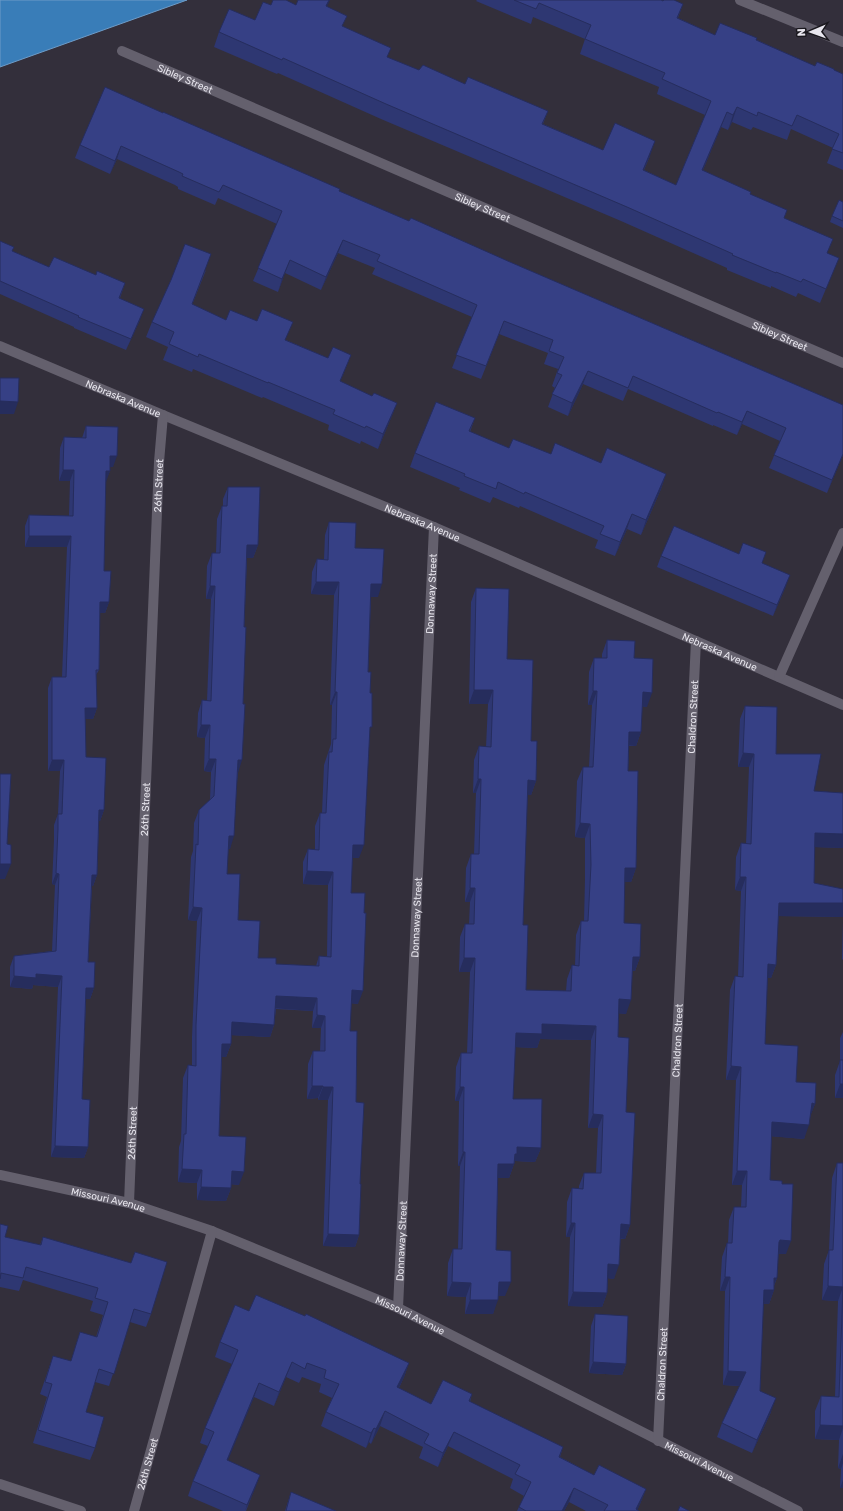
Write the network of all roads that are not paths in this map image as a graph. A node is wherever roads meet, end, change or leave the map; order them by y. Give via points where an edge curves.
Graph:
1 (740, 0) edge
2 (843, 42) edge
3 (122, 51) dead end
4 (0, 346) edge
5 (843, 363) edge
6 (163, 415) junction
7 (434, 527) junction
8 (843, 533) edge
9 (696, 641) junction
10 (779, 677) junction
11 (843, 706) edge
12 (0, 1175) edge
13 (129, 1202) junction
14 (212, 1231) junction
15 (398, 1308) junction
16 (658, 1441) junction
17 (0, 1484) edge
18 (81, 1511) edge
19 (134, 1511) edge
20 (798, 1511) edge

1 - 2 street
3 - 5 street, Sibley Street
4 - 6 street, Nebraska Avenue
6 - 7 street, Nebraska Avenue
6 - 13 street, 26th Street via 158,478
7 - 9 street, Nebraska Avenue
7 - 15 street, Donnaway Street
8 - 10 street
9 - 10 street, Nebraska Avenue
9 - 16 street, Chaldron Street
10 - 11 street, Nebraska Avenue
12 - 13 street, Missouri Avenue
13 - 14 street, Missouri Avenue
14 - 15 street, Missouri Avenue
14 - 19 street, 26th Street
15 - 16 street, Missouri Avenue
16 - 20 street, Missouri Avenue
17 - 18 street

